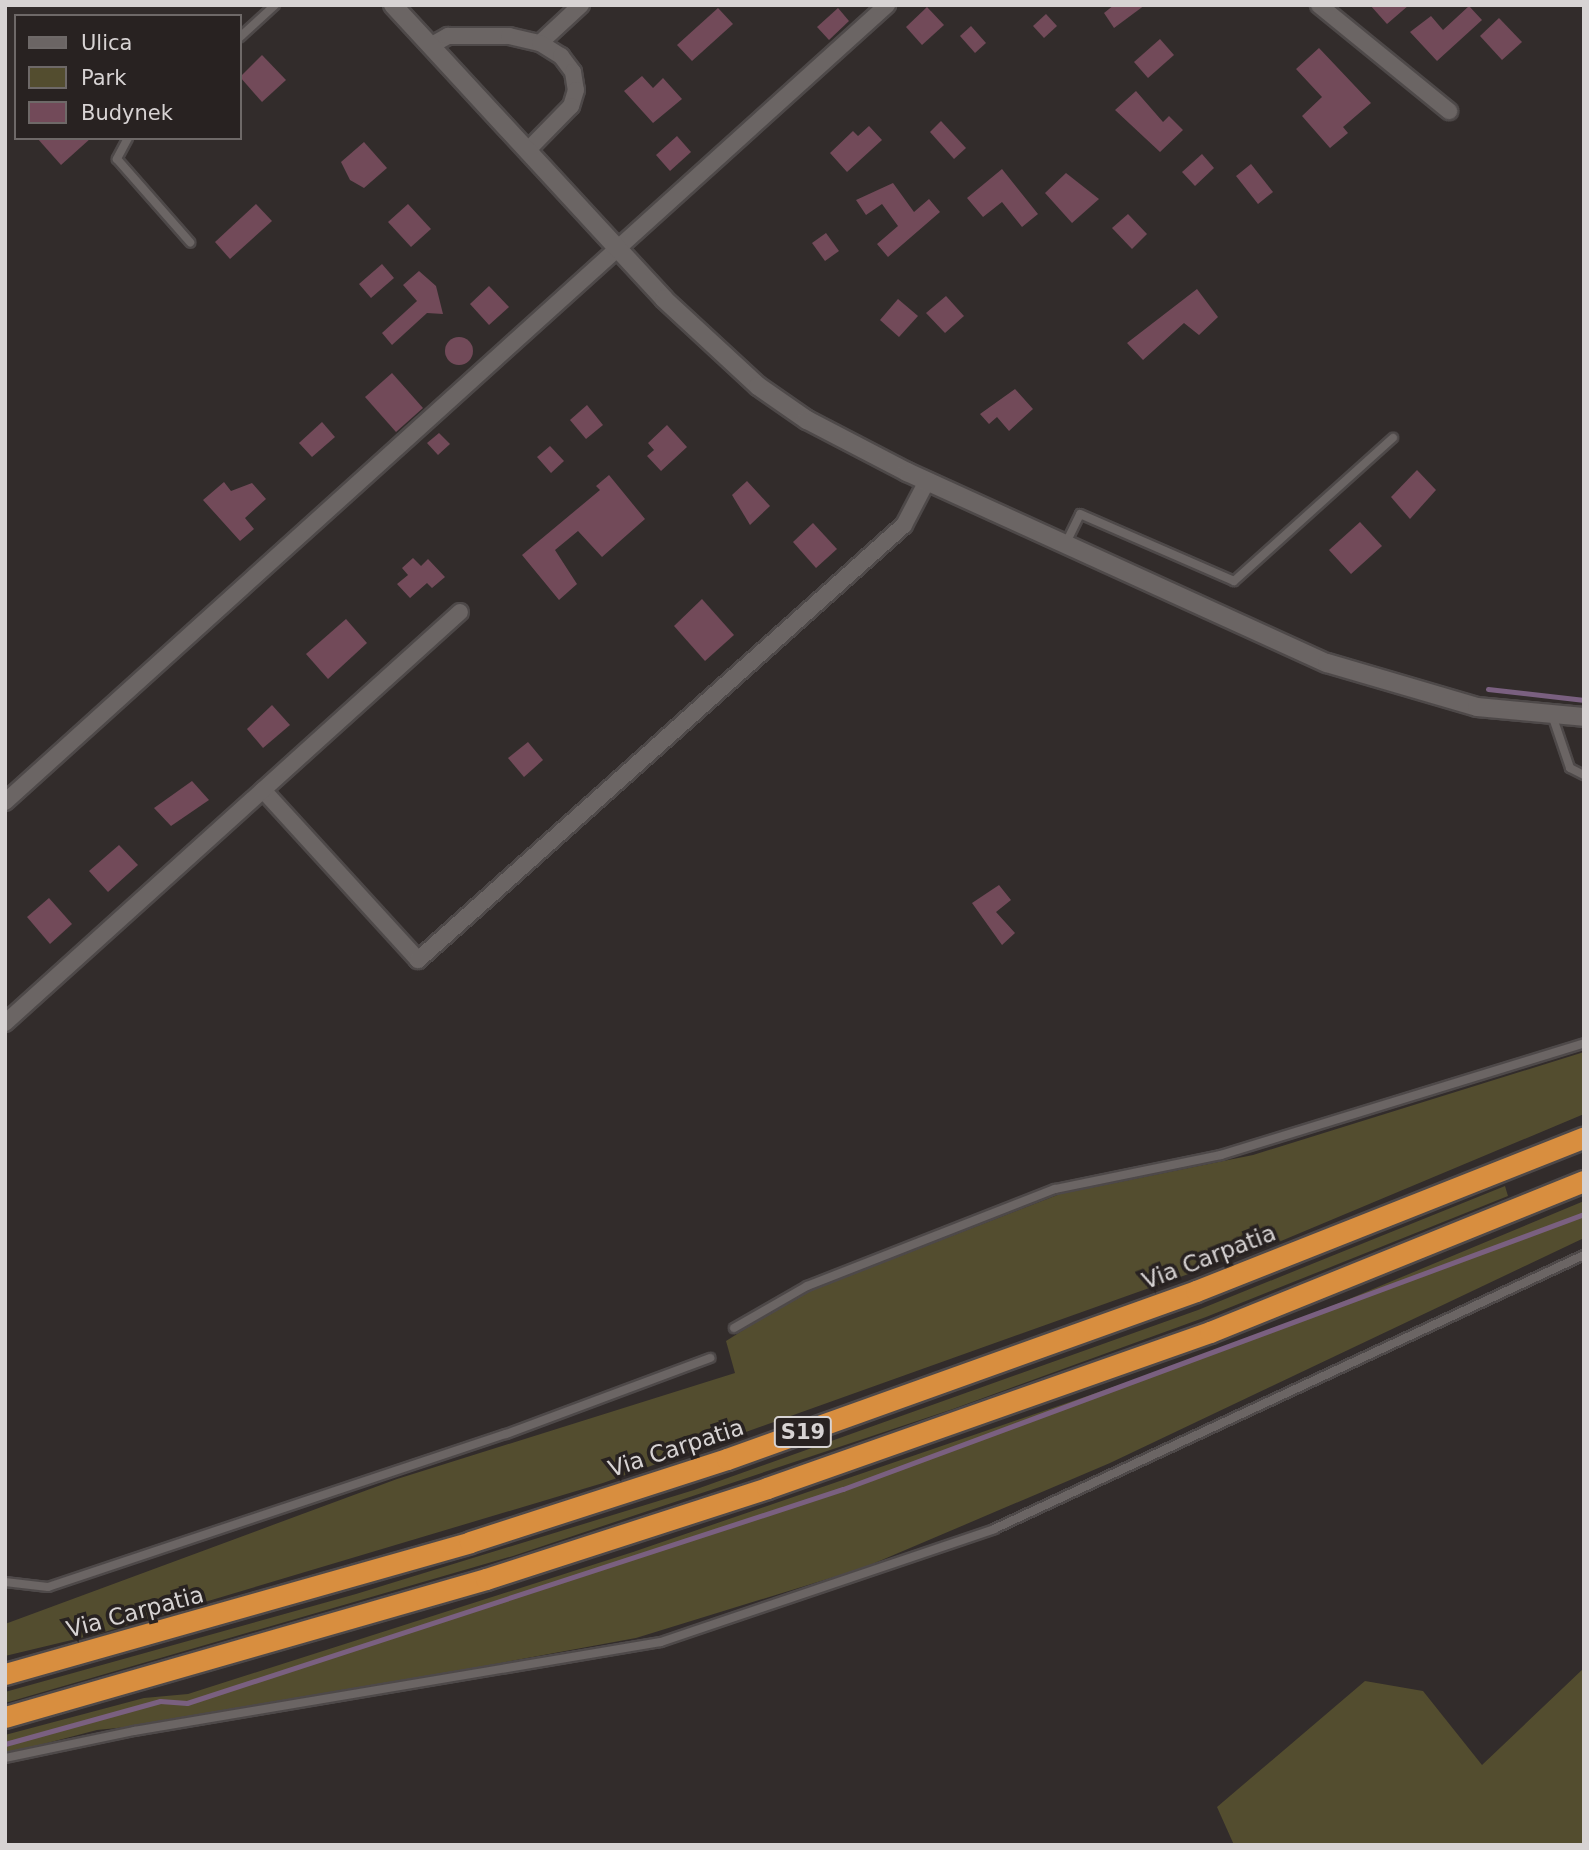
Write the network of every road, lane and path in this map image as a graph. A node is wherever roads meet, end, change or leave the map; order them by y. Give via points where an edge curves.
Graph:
1 (275, 5) edge
2 (393, 5) edge
3 (581, 5) edge
4 (887, 5) edge
5 (1319, 5) edge
6 (242, 35) edge
7 (540, 43) junction
8 (430, 46) junction
9 (1449, 111) dead end
10 (127, 140) edge
11 (527, 151) junction
12 (190, 242) dead end
13 (617, 249) junction
14 (1393, 438) dead end
15 (927, 481) junction
16 (1065, 545) junction
17 (460, 612) dead end
18 (1552, 715) junction
19 (1584, 717) edge
20 (1584, 775) edge
21 (263, 790) junction
22 (5, 803) edge
23 (5, 1023) edge
24 (1584, 1043) edge
25 (1584, 1137) edge
26 (1584, 1181) edge
27 (1584, 1255) edge
28 (734, 1328) dead end
29 (710, 1358) dead end
30 (5, 1582) edge
31 (5, 1674) edge
32 (5, 1717) edge
33 (5, 1758) edge

1 - 6 lane
2 - 8 street
3 - 7 street
4 - 13 street
5 - 9 street
7 - 8 street via 448,36
7 - 11 street via 573,72 576,90 558,123
8 - 11 street
10 - 12 lane via 117,159
11 - 13 street
13 - 15 street via 758,386 807,420
13 - 22 street
14 - 16 lane via 1234,581 1080,514
15 - 16 street
15 - 21 street via 904,525 418,960
16 - 18 street via 1387,685 1477,707
17 - 21 street
18 - 19 street
18 - 20 lane via 1570,768
21 - 23 street
24 - 28 lane via 1221,1155 1055,1189 807,1286
25 - 31 highway, Via Carpatia / S19 via 1196,1291 727,1459 470,1542
26 - 32 highway, S19 via 1210,1332 767,1488 472,1583
27 - 33 lane via 994,1528 661,1642 134,1731
29 - 30 lane via 506,1434 48,1587

